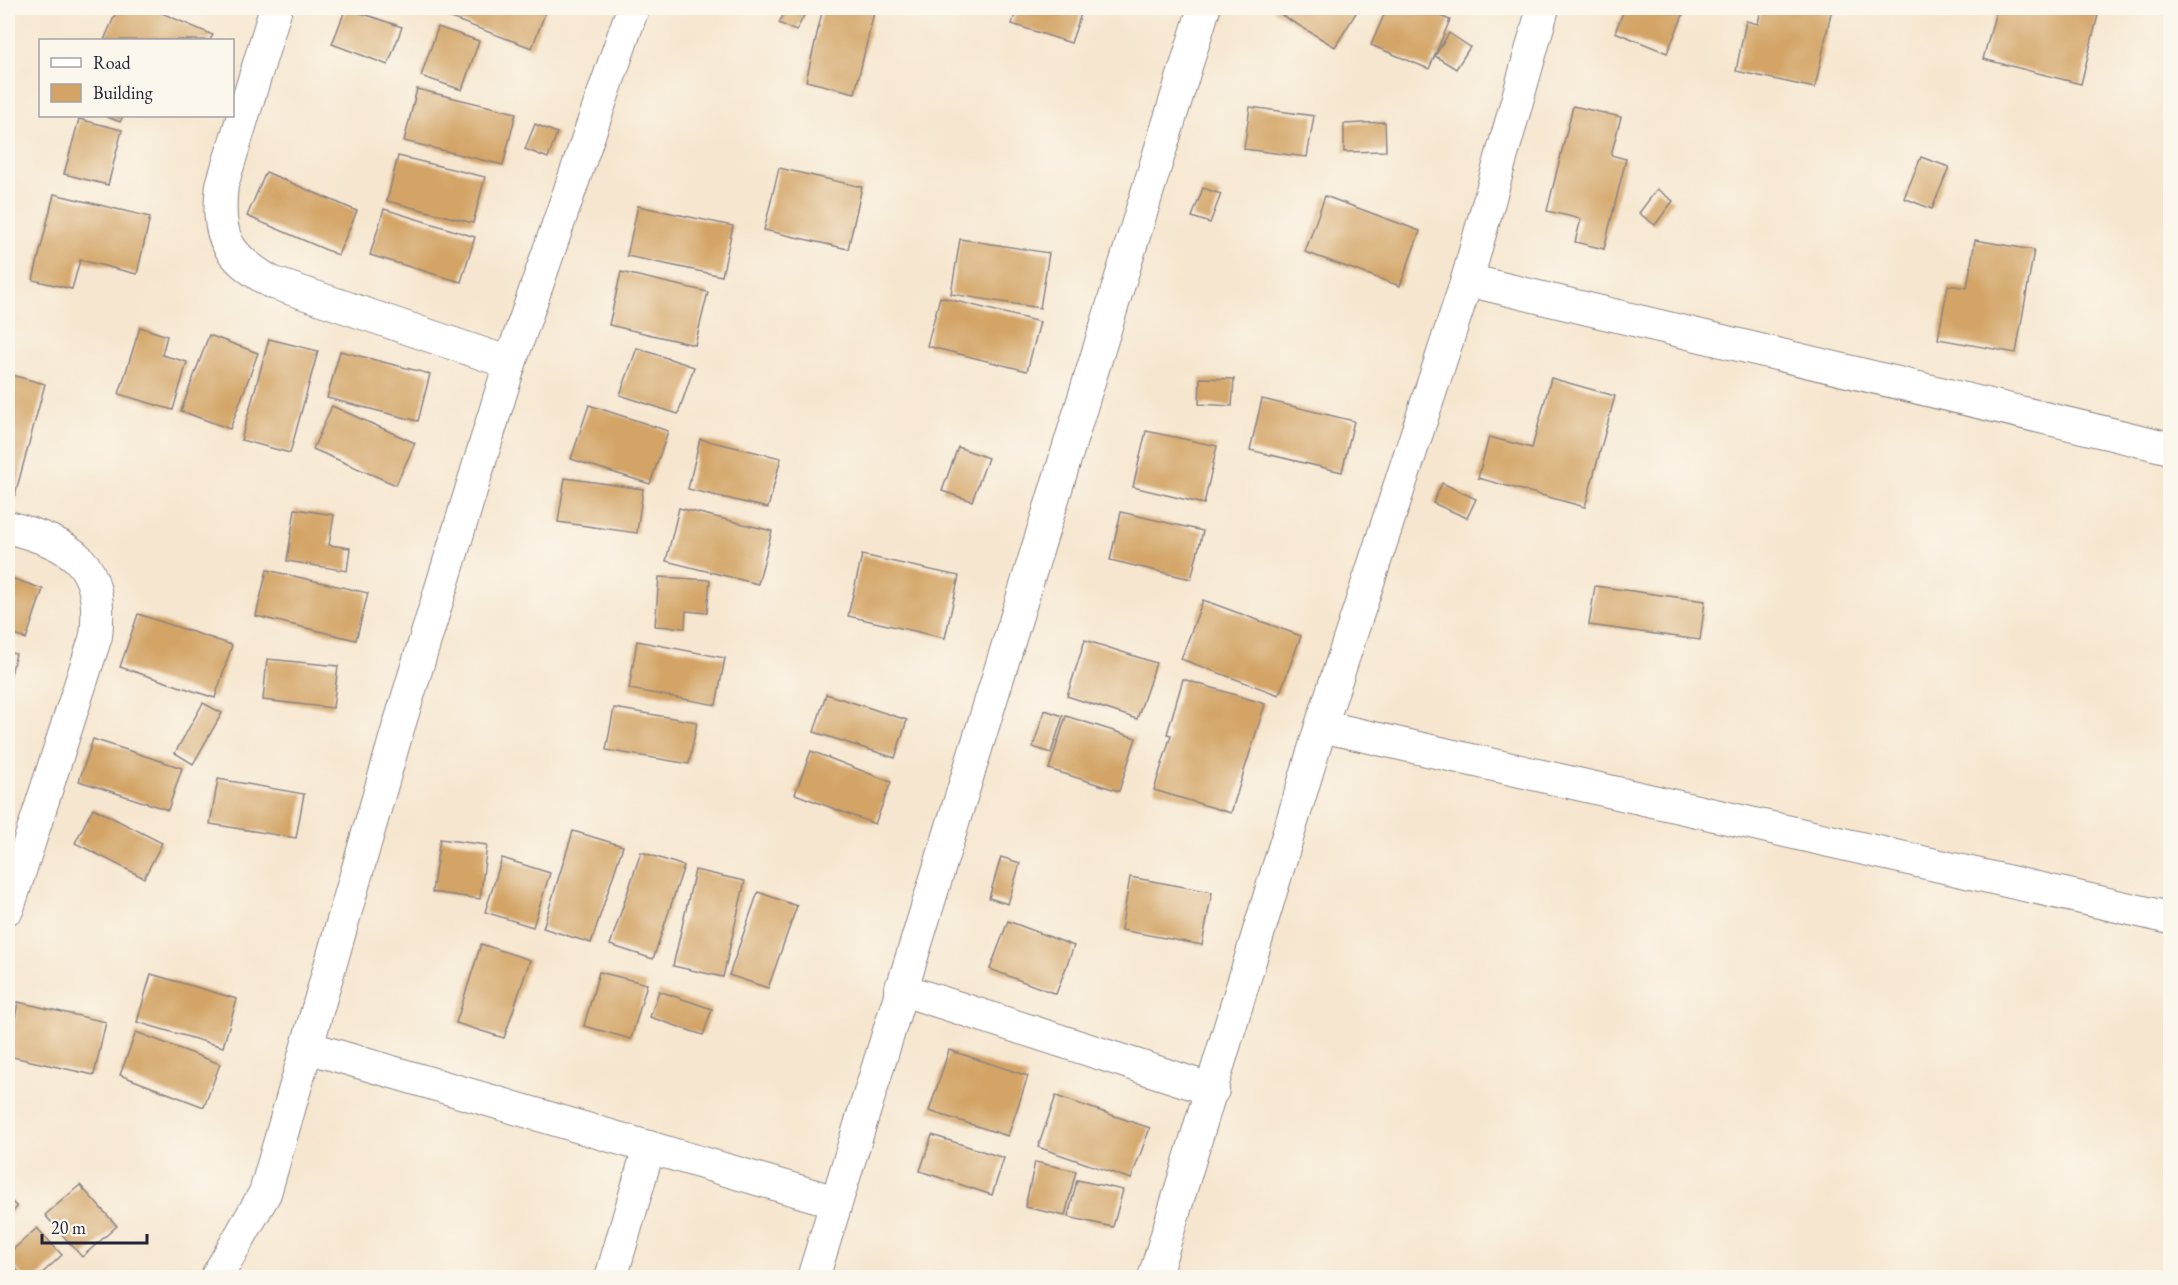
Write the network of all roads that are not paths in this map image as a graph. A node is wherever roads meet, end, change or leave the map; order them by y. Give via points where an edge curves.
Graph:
1 (276, 8) edge
2 (633, 8) edge
3 (1204, 8) edge
4 (1543, 8) edge
5 (1467, 280) junction
6 (510, 363) junction
7 (2170, 448) edge
8 (8, 527) edge
9 (1321, 726) junction
10 (8, 908) edge
11 (2170, 918) edge
12 (900, 989) junction
13 (307, 1047) junction
14 (1213, 1090) junction
15 (649, 1148) junction
16 (836, 1202) junction
17 (216, 1278) edge
18 (611, 1278) edge
19 (813, 1278) edge
20 (1154, 1278) edge

1 - 6 street via 222,185 218,214 226,244 245,267 271,282
2 - 6 street
3 - 12 street
4 - 5 street
5 - 7 street
5 - 9 street
6 - 13 street via 397,732
8 - 10 street via 43,537 71,551 90,575 99,605 96,636
9 - 11 street
9 - 14 street
12 - 14 street
12 - 16 street
13 - 15 street
13 - 17 street via 265,1193
14 - 20 street
15 - 16 street
15 - 18 street
16 - 19 street

